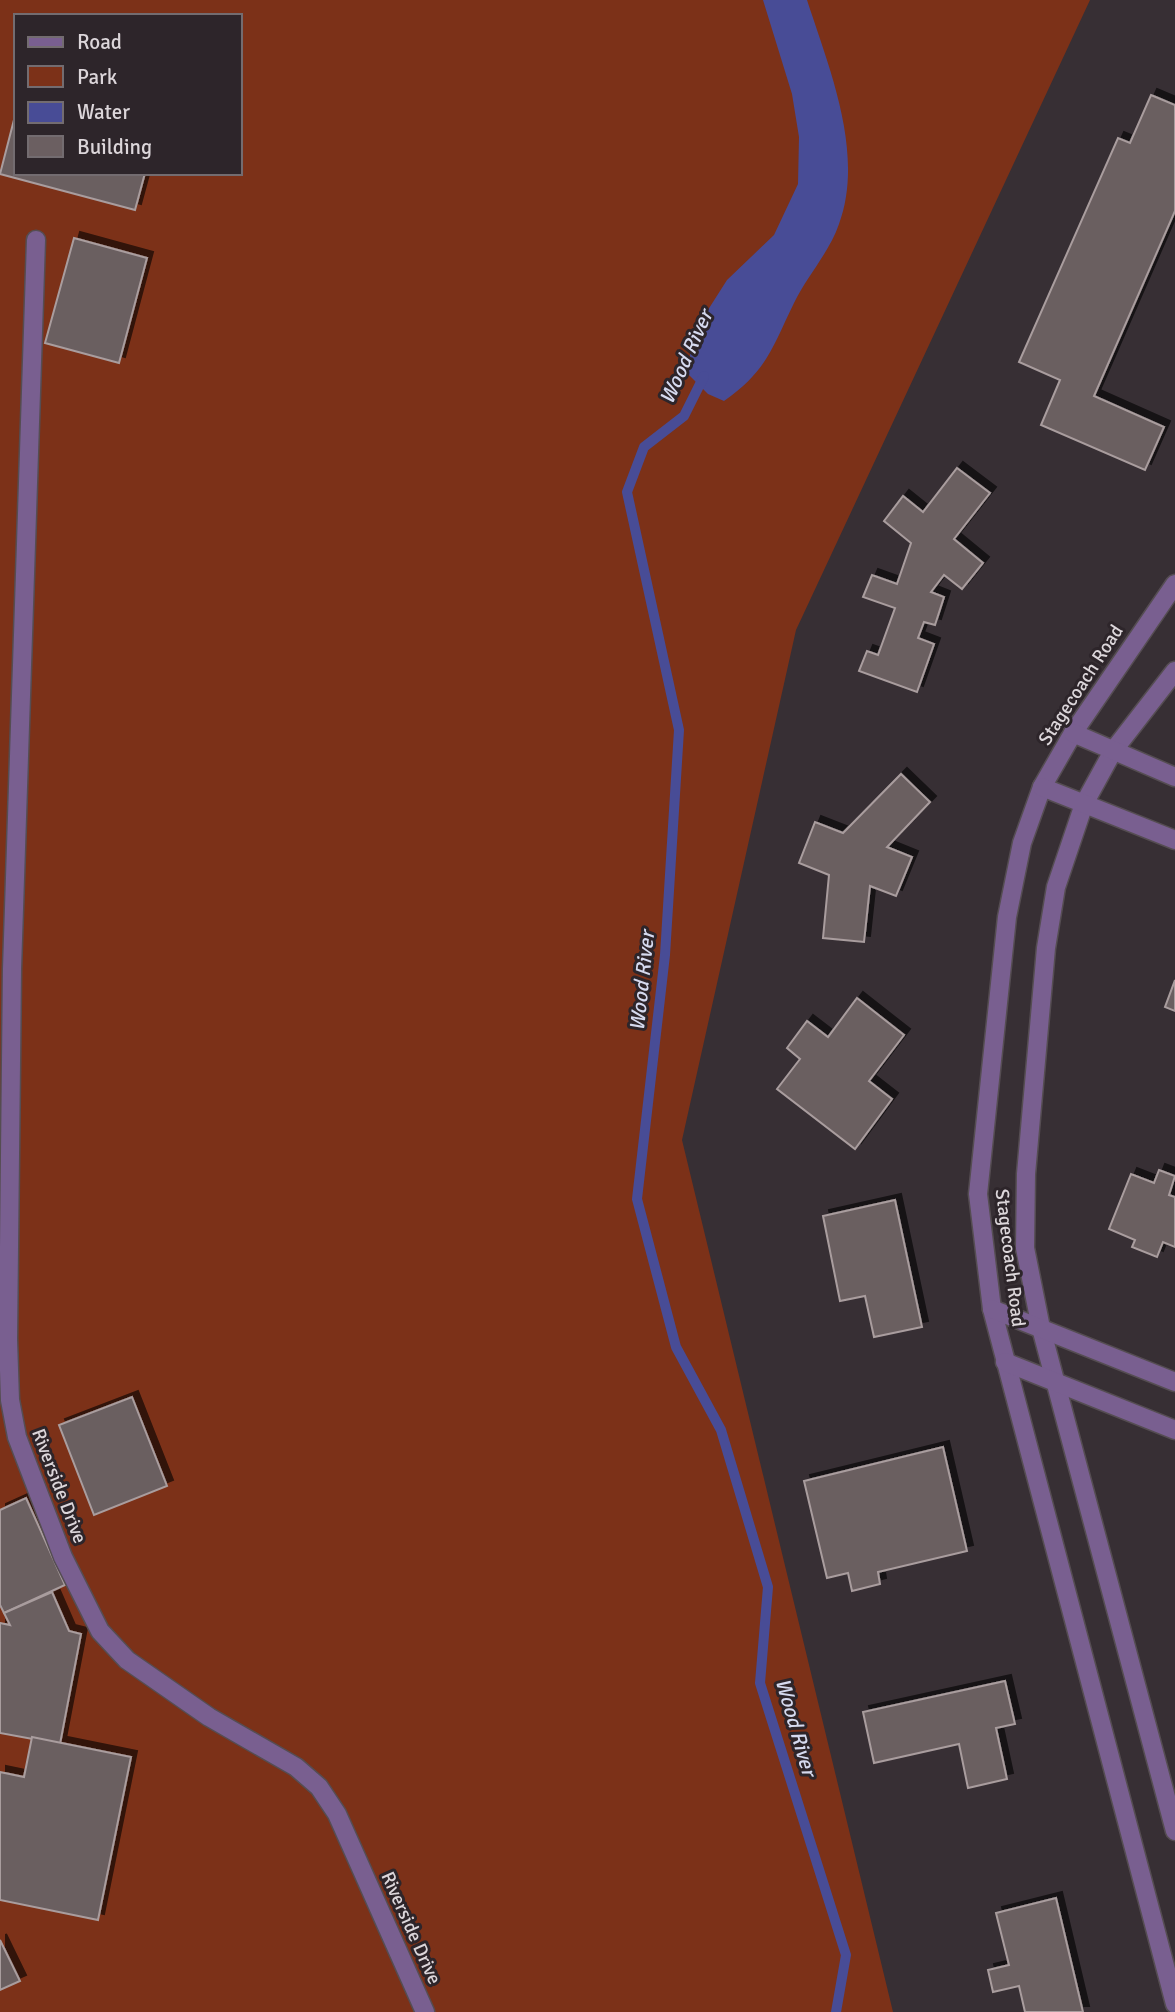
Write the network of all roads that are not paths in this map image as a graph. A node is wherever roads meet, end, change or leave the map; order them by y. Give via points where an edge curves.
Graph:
1 (36, 240) dead end
2 (1175, 584) edge
3 (1175, 671) edge
4 (1073, 733) junction
5 (1114, 751) junction
6 (1175, 777) edge
7 (1042, 787) junction
8 (1084, 804) junction
9 (1175, 840) edge
10 (992, 1309) junction
11 (1041, 1328) junction
12 (1005, 1362) junction
13 (1056, 1382) junction
14 (1175, 1382) edge
15 (1175, 1430) edge
16 (1175, 1830) edge
17 (1170, 1964) edge
18 (1175, 2004) edge
19 (425, 2012) edge

1 - 19 street, Riverside Drive via 12,969 8,1340 17,1437 63,1557 100,1631 127,1660 319,1787 337,1814
2 - 4 street, Stagecoach Road
3 - 5 street, Stagecoach Road
4 - 5 street
4 - 7 street, Stagecoach Road
5 - 6 street
5 - 8 street, Stagecoach Road
7 - 8 street
7 - 10 street, Stagecoach Road via 1022,843 1007,917 978,1194
8 - 9 street
8 - 11 street, Stagecoach Road via 1055,887 1026,1174 1025,1248
10 - 11 street
10 - 12 street, Stagecoach Road
11 - 13 street, Stagecoach Road
11 - 14 street
12 - 13 street
12 - 17 street, Stagecoach Road
13 - 15 street
13 - 16 street, Stagecoach Road
17 - 18 street, Stagecoach Road

